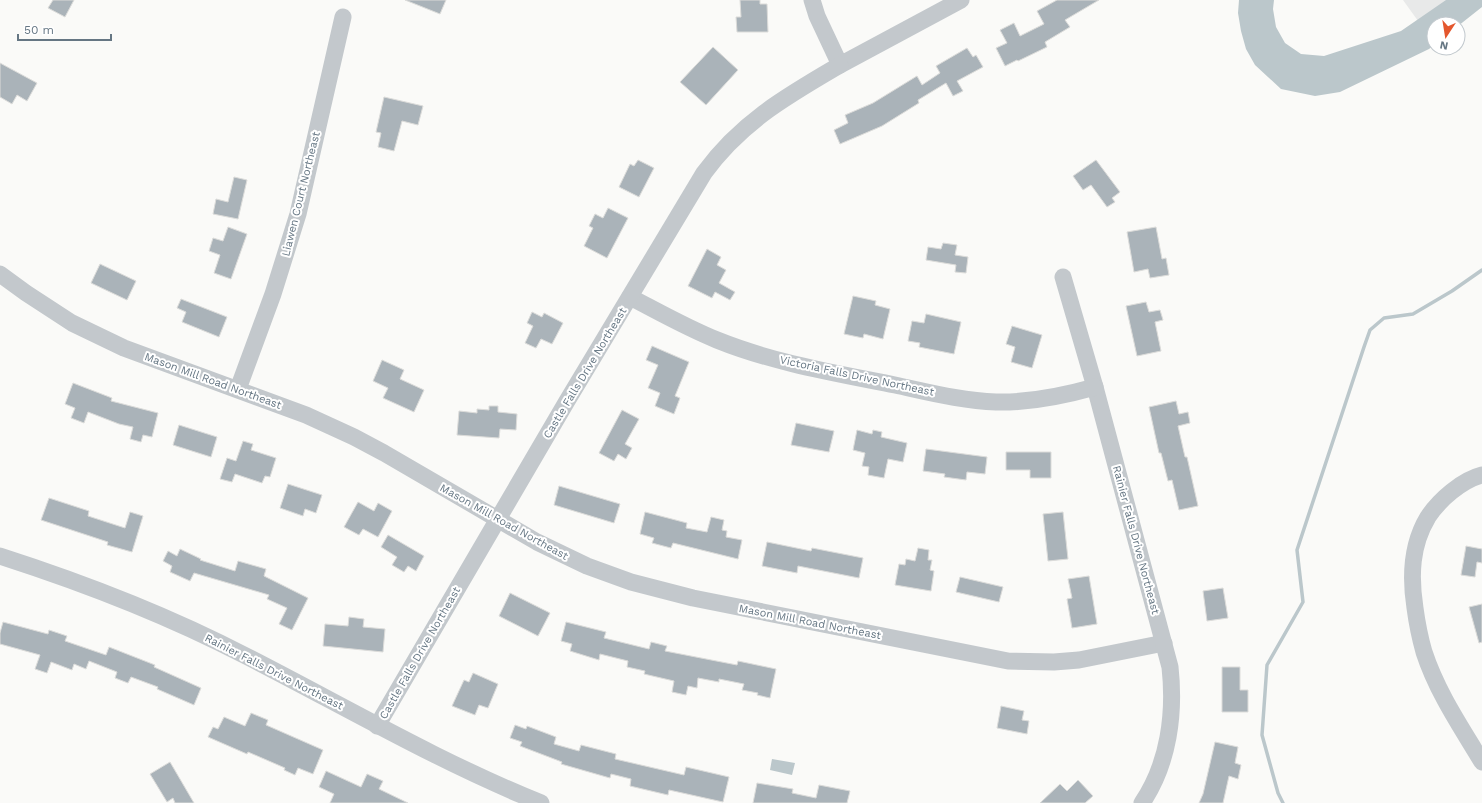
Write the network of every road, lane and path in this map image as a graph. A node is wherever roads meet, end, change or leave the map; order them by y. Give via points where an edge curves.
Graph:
1 (812, 0) edge
2 (961, 0) edge
3 (343, 17) dead end
4 (840, 65) junction
5 (0, 274) edge
6 (1063, 277) dead end
7 (630, 297) junction
8 (1094, 387) junction
9 (238, 389) junction
10 (1482, 475) edge
11 (498, 520) junction
12 (0, 556) edge
13 (1164, 643) junction
14 (378, 726) junction
15 (1482, 762) edge
16 (541, 803) edge
17 (1142, 803) edge

1 - 4 street
2 - 4 street, Castle Falls Drive Northeast
3 - 9 street, Liawen Court Northeast via 298,214 273,294
4 - 7 street, Castle Falls Drive Northeast via 767,110 717,155 679,212
5 - 9 street, Mason Mill Road Northeast via 72,323 124,348
6 - 8 street, Rainier Falls Drive Northeast
7 - 8 street, Victoria Falls Drive Northeast via 717,340 756,354 821,371 948,396 982,401 1026,401
7 - 11 street, Castle Falls Drive Northeast
8 - 13 street, Rainier Falls Drive Northeast
9 - 11 street, Mason Mill Road Northeast via 354,437
10 - 15 street via 1468,480 1439,502 1432,511 1414,552 1411,580 1419,630 1430,667 1448,705
11 - 13 street, Mason Mill Road Northeast via 587,566 631,582 693,598 984,657 1008,661 1054,662 1079,660
11 - 14 street, Castle Falls Drive Northeast
12 - 14 street, Rainier Falls Drive Northeast via 87,585 188,628
13 - 17 street, Rainier Falls Drive Northeast via 1173,690 1172,714 1159,771
14 - 16 street, Rainier Falls Drive Northeast via 427,752

